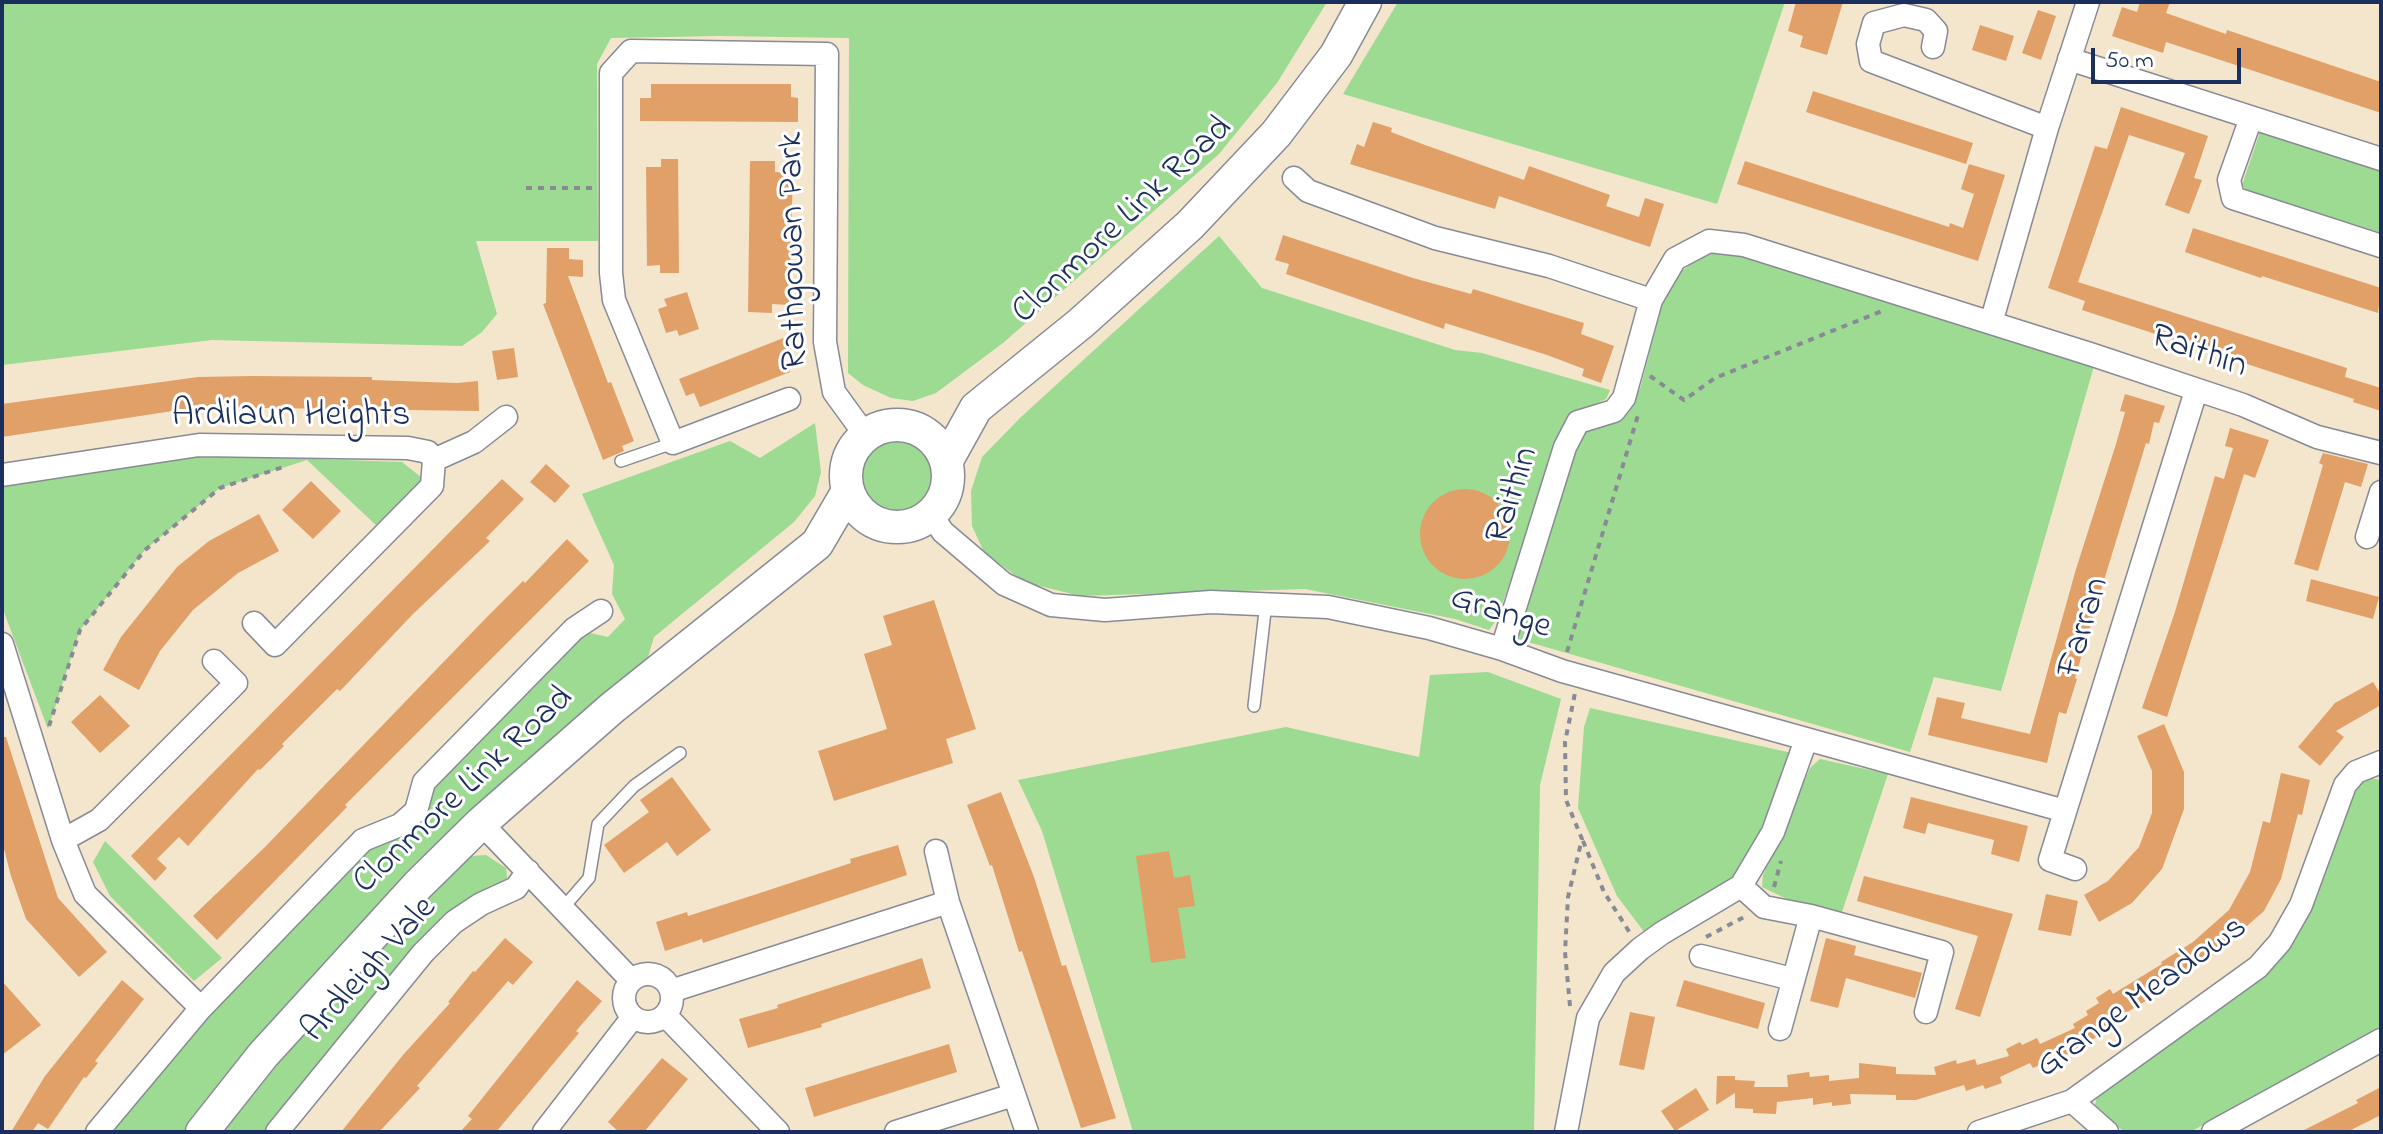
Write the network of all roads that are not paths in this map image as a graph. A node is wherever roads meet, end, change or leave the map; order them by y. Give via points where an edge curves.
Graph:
1 (1365, 2) edge
2 (2088, 2) edge
3 (1933, 47) dead end
4 (2069, 59) junction
5 (2251, 118) junction
6 (2047, 128) junction
7 (2381, 159) edge
8 (1294, 178) dead end
9 (2381, 246) edge
10 (1651, 300) junction
11 (1991, 323) junction
12 (2196, 391) junction
13 (789, 399) dead end
14 (976, 408) junction
15 (506, 417) dead end
16 (903, 426) junction
17 (866, 436) junction
18 (673, 443) junction
19 (2381, 453) edge
20 (434, 460) junction
21 (621, 461) dead end
22 (946, 462) junction
23 (2, 475) edge
24 (848, 491) junction
25 (2381, 492) edge
26 (931, 515) junction
27 (891, 527) junction
28 (2367, 537) dead end
29 (817, 544) junction
30 (1266, 603) junction
31 (601, 611) dead end
32 (254, 623) dead end
33 (2, 644) edge
34 (1502, 649) junction
35 (214, 661) dead end
36 (1254, 706) dead end
37 (1806, 740) junction
38 (680, 753) dead end
39 (2381, 762) edge
40 (2065, 811) junction
41 (481, 823) junction
42 (63, 840) junction
43 (936, 851) dead end
44 (2075, 869) dead end
45 (528, 871) junction
46 (1741, 886) junction
47 (948, 902) junction
48 (563, 908) junction
49 (1811, 916) junction
50 (1701, 956) dead end
51 (1792, 979) junction
52 (631, 980) junction
53 (671, 991) junction
54 (201, 1008) junction
55 (1926, 1012) dead end
56 (665, 1015) junction
57 (633, 1017) junction
58 (1780, 1029) dead end
59 (2381, 1040) edge
60 (1013, 1095) junction
61 (2072, 1101) junction
62 (97, 1132) edge
63 (202, 1132) edge
64 (277, 1132) edge
65 (544, 1132) edge
66 (778, 1132) edge
67 (896, 1132) edge
68 (1027, 1132) edge
69 (1566, 1132) edge
70 (1979, 1132) edge
71 (2107, 1132) edge
72 (2213, 1132) edge

1 - 14 main road, Clonmore Link Road via 1336,55 1276,134 1190,225
2 - 4 street
3 - 6 street via 1936,31 1926,20 1904,15 1874,23 1868,44 1871,61
4 - 5 street
4 - 6 street
5 - 7 street
5 - 9 street via 2229,180 2233,198
6 - 11 street
8 - 10 street via 1308,191 1435,238 1549,266
10 - 11 street, Raithín via 1675,259 1709,241 1744,245
10 - 34 street, Raithín via 1624,398 1614,411 1578,422 1565,447
11 - 12 street, Raithín
12 - 19 street, Raithín via 2317,437
12 - 40 street, Farran
13 - 18 street
14 - 16 main road, Clonmore Link Road
14 - 22 main road, Clonmore Link Road
15 - 20 street, Ardilaun Heights via 474,442
16 - 17 main road
16 - 22 main road via 930,438
17 - 18 street, Rathgowan Park via 834,392 825,342 827,54 631,51 611,73 614,300
17 - 24 main road via 849,460
18 - 21 lane
20 - 23 street, Ardilaun Heights via 428,452 408,448 199,445
20 - 32 street, Ardilaun Heights via 432,486 275,645
22 - 26 main road via 946,491
24 - 27 main road via 864,516
24 - 29 main road, Clonmore Link Road
25 - 28 street
26 - 27 main road via 905,527
26 - 30 street, Grange via 943,532 1004,584 1051,605 1105,610
27 - 29 main road, Clonmore Link Road
29 - 41 main road, Clonmore Link Road via 612,708
30 - 34 street, Grange via 1328,607
30 - 36 lane
31 - 54 street via 574,629 424,782 416,811 400,825 363,840
33 - 42 street
34 - 37 street, Grange
35 - 42 street via 236,683 99,820
37 - 40 street, Grange
37 - 46 street via 1773,832
38 - 48 lane via 634,786 598,824 589,878
39 - 61 street, Grange Meadows via 2356,772 2345,785 2301,905 2258,967
40 - 44 street, Farran via 2050,860
41 - 45 street
41 - 63 main road, Clonmore Link Road via 263,1055
42 - 54 street via 85,894
43 - 47 street
45 - 48 street
45 - 64 street, Ardleigh Vale via 516,888 481,904 443,932
46 - 49 street via 1764,907
46 - 69 street via 1640,949 1614,973 1588,1018
47 - 53 street
47 - 60 street
48 - 52 street
49 - 51 street
49 - 55 street via 1942,952
50 - 51 street
51 - 58 street
52 - 53 street via 654,974
52 - 57 street via 624,999
53 - 56 street
54 - 62 street
56 - 57 street via 646,1022
56 - 66 street
57 - 65 street
59 - 72 street
60 - 67 street
60 - 68 street
61 - 70 street, Grange Meadows
61 - 71 street

